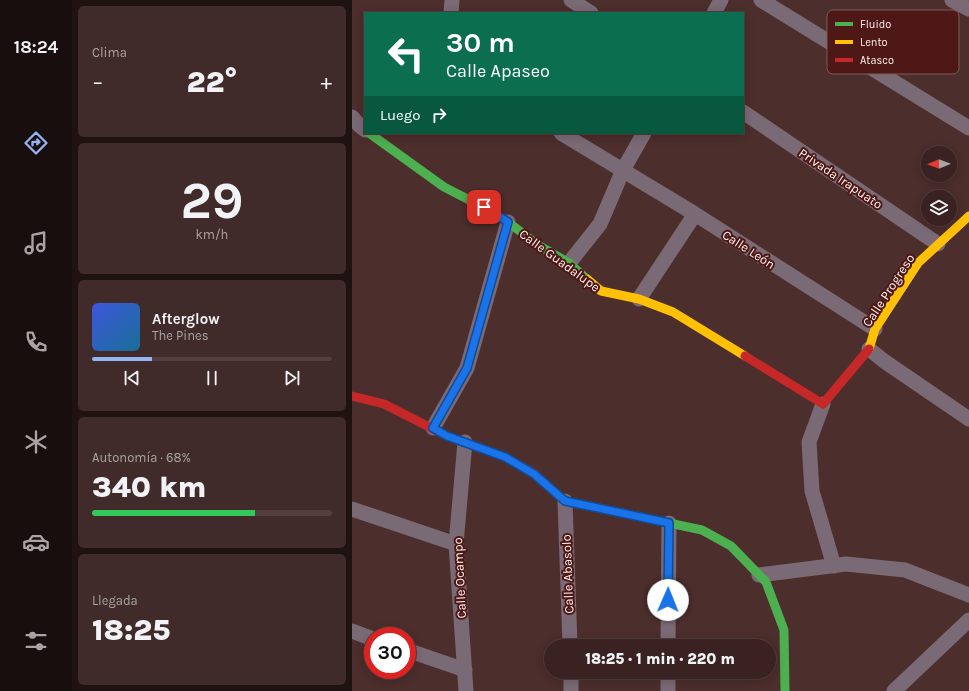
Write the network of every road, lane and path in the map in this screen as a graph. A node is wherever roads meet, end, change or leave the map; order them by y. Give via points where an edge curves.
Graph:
1 (452, 0) edge
2 (571, 0) edge
3 (721, 0) edge
4 (761, 0) edge
5 (952, 0) edge
6 (969, 9) edge
7 (451, 12) edge
8 (590, 12) edge
9 (715, 12) edge
10 (827, 41) edge
11 (881, 74) edge
12 (744, 113) edge
13 (969, 128) edge
14 (369, 134) edge
15 (564, 134) edge
16 (643, 134) edge
17 (623, 170) junction
18 (695, 214) junction
19 (969, 216) edge
20 (508, 222) junction
21 (938, 244) junction
22 (569, 263) junction
23 (639, 299) junction
24 (875, 329) junction
25 (870, 349) junction
26 (352, 396) edge
27 (823, 404) junction
28 (969, 419) edge
29 (433, 428) junction
30 (465, 442) junction
31 (565, 501) junction
32 (352, 509) edge
33 (669, 523) junction
34 (456, 544) junction
35 (834, 566) junction
36 (759, 575) junction
37 (969, 595) edge
38 (969, 620) edge
39 (352, 631) edge
40 (364, 636) edge
41 (570, 639) edge
42 (668, 639) edge
43 (416, 653) edge
44 (465, 670) junction
45 (570, 679) edge
46 (668, 679) edge
47 (466, 691) edge
48 (571, 691) edge
49 (668, 691) edge
50 (785, 691) edge
51 (894, 691) edge

1 - 7 street
2 - 8 street
3 - 9 street
4 - 10 street
5 - 6 street
11 - 13 street
12 - 21 street, Privada Irapuato
14 - 20 street, Calle Guadalupe via 444,187
15 - 17 street, Calle León
16 - 17 street
17 - 18 street, Calle León
17 - 22 street via 600,224
18 - 23 street
18 - 24 street, Calle León
19 - 21 street, Calle Progreso
20 - 22 street, Calle Guadalupe via 538,245
20 - 29 street via 467,368
21 - 24 street, Calle Progreso via 918,263
22 - 23 street, Calle Guadalupe via 601,291
23 - 27 street, Calle Guadalupe via 673,312
24 - 25 street, Calle Progreso
25 - 27 street
25 - 28 street
26 - 29 street via 384,404
27 - 35 street via 809,442 812,491
29 - 30 street
30 - 31 street via 505,457 529,470
30 - 34 street, Calle Ocampo
31 - 33 street
31 - 41 street, Calle Abasolo
32 - 34 street
33 - 36 street via 702,530 731,546
33 - 42 street
34 - 44 street, Calle Ocampo
35 - 36 street
35 - 37 street via 846,564 905,570
36 - 50 street via 766,582 784,630
38 - 51 street
39 - 40 street
43 - 44 street
44 - 47 street, Calle Ocampo
45 - 48 street
46 - 49 street

